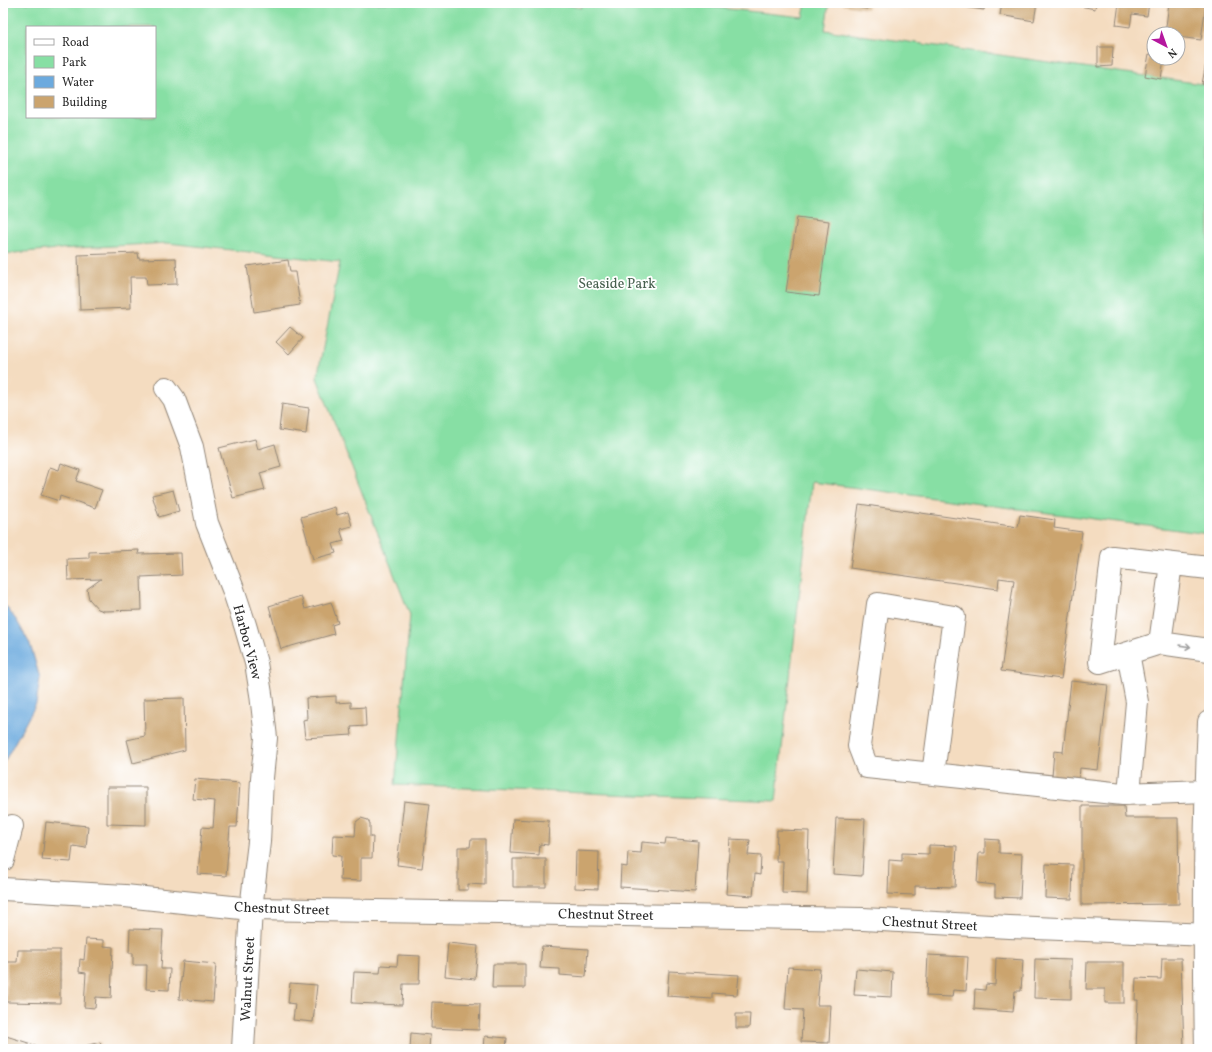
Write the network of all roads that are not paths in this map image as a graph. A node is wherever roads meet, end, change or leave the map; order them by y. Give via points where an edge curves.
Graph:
1 (166, 388) dead end
2 (1171, 564) junction
3 (1209, 568) edge
4 (1160, 643) junction
5 (1209, 650) edge
6 (1128, 653) junction
7 (1209, 722) edge
8 (933, 774) junction
9 (1206, 791) junction
10 (1129, 794) junction
11 (12, 826) dead end
12 (3, 860) edge
13 (3, 889) edge
14 (251, 909) junction
15 (1206, 935) edge
16 (243, 1049) edge
17 (1206, 1049) edge

1 - 14 street, Harbor View via 174,399 192,447 207,523 256,663 266,738 259,842
2 - 3 street
2 - 4 street
2 - 6 street via 1112,557 1100,662
4 -> 5 street
4 - 6 street
6 - 10 street via 1138,702
7 - 9 street
8 - 8 street via 867,767 859,746 878,604 954,617
8 - 10 street
9 - 10 street
9 - 15 street
11 - 12 street
13 - 14 street, Chestnut Street via 125,896
14 - 15 street, Chestnut Street via 863,919
14 - 16 street, Walnut Street
15 - 17 street

